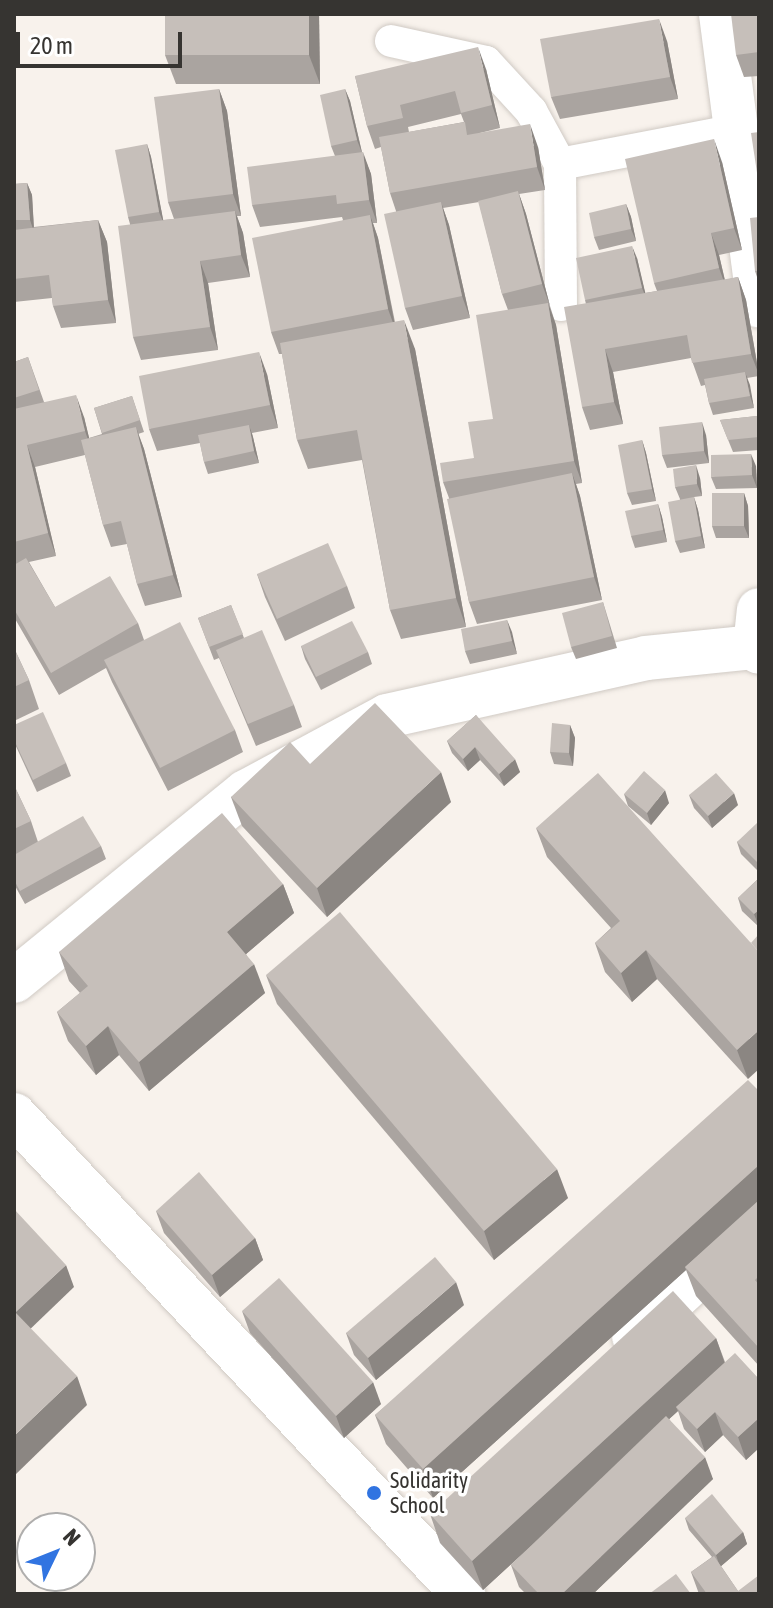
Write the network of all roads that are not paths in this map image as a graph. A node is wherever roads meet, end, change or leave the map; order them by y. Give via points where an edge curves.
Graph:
1 (721, 14) edge
2 (391, 41) dead end
3 (737, 130) junction
4 (560, 164) junction
5 (561, 305) edge
6 (759, 306) edge
7 (758, 636) edge
8 (14, 981) edge
9 (14, 1115) edge
10 (759, 1221) edge
11 (609, 1359) edge
12 (448, 1509) edge
13 (413, 1541) junction
14 (463, 1594) edge

1 - 3 street
2 - 4 lane via 486,62 531,111
3 - 4 lane
3 - 6 street
4 - 5 lane
7 - 8 street via 387,716 246,792
9 - 13 street
10 - 11 street
12 - 13 street
13 - 14 street

